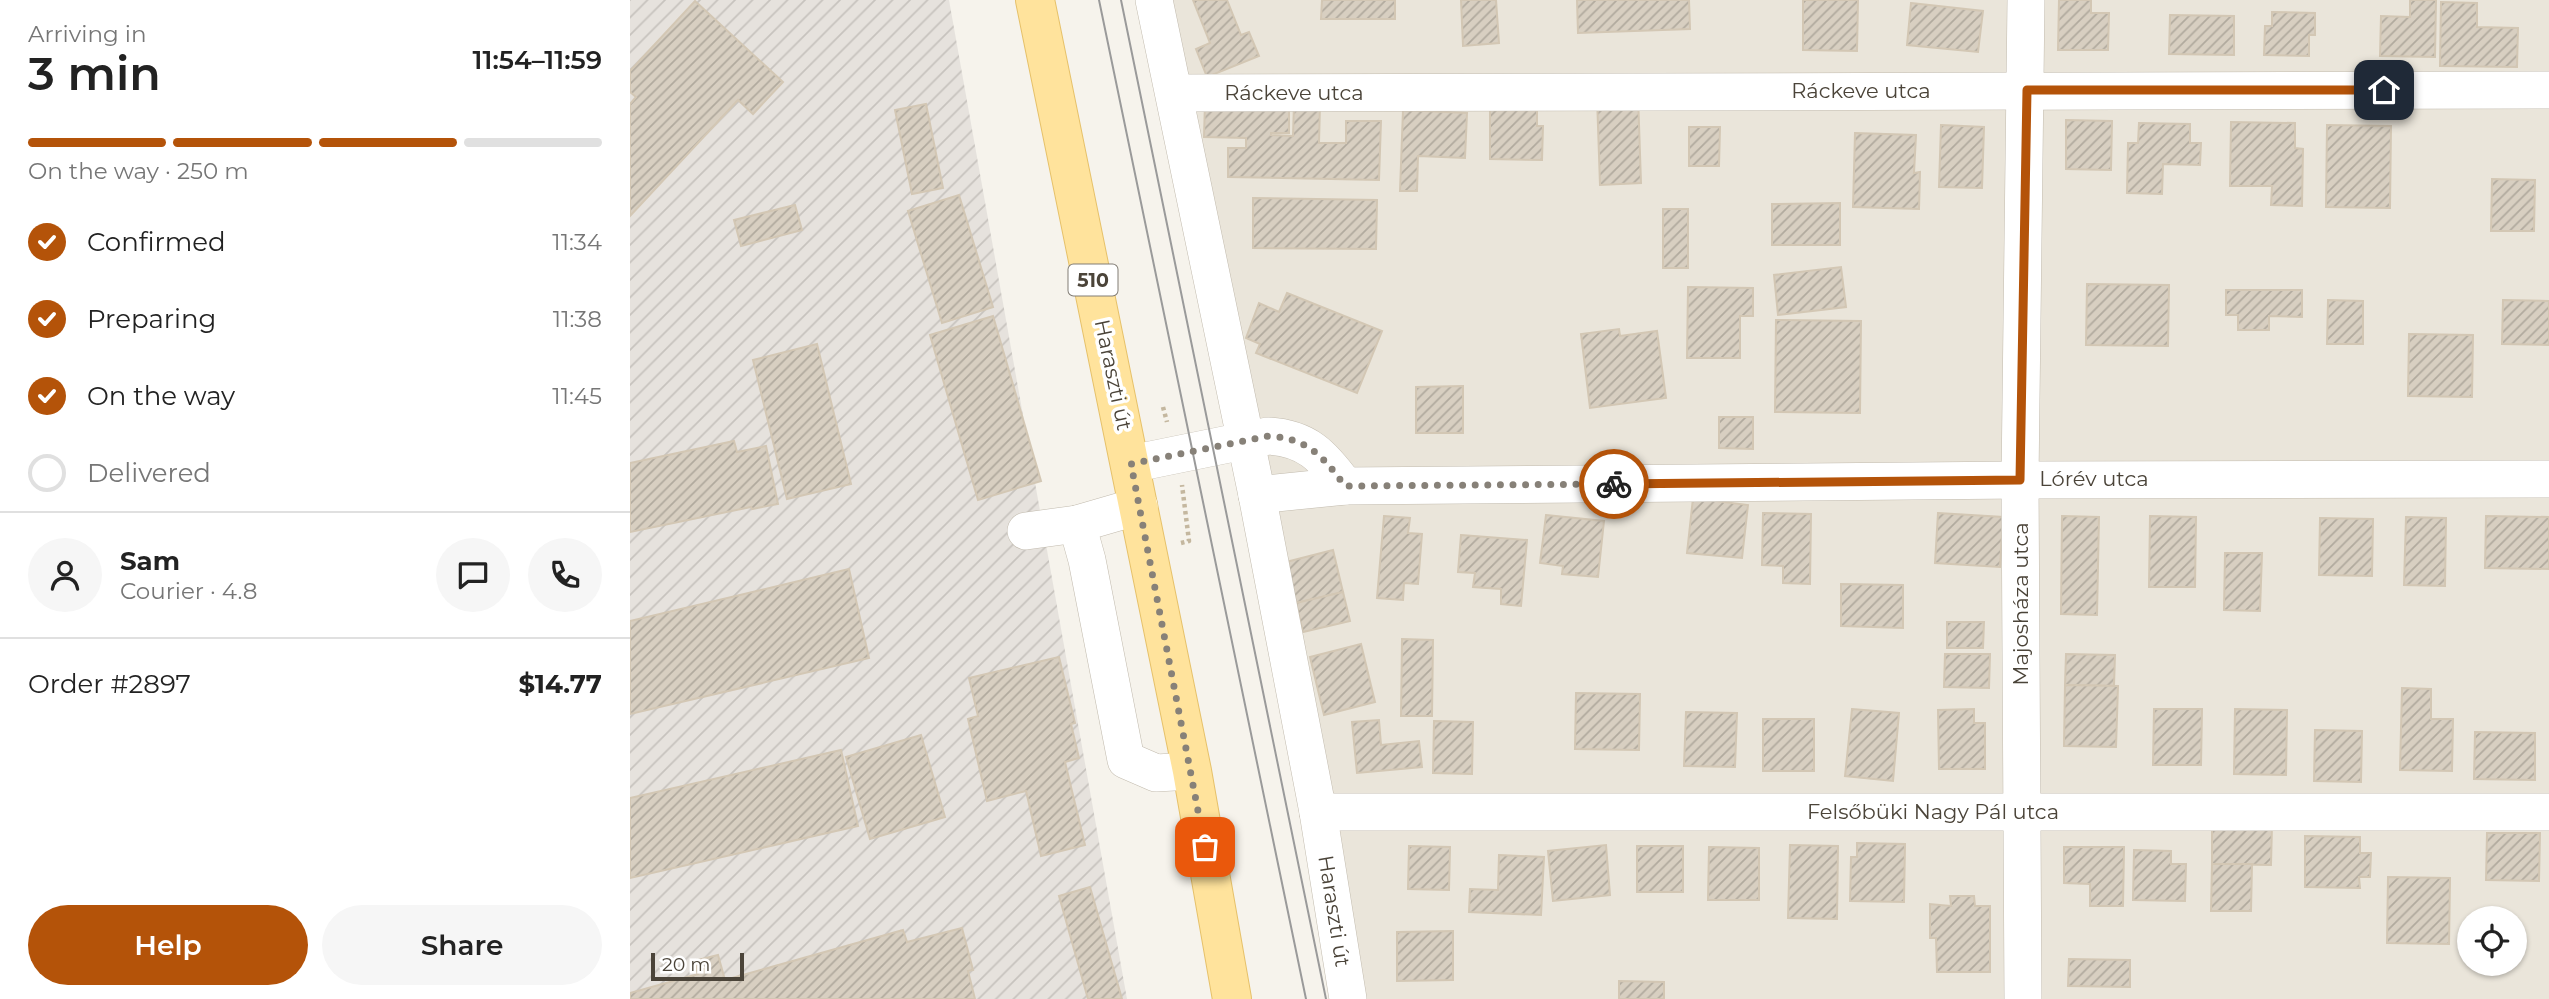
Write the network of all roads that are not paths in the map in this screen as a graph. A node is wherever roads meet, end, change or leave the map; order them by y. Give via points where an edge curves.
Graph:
1 (1035, 0) edge
2 (1154, 0) edge
3 (2026, 0) edge
4 (2027, 90) junction
5 (2549, 90) edge
6 (1174, 93) junction
7 (1245, 441) junction
8 (1131, 464) junction
9 (2549, 479) edge
10 (2020, 480) junction
11 (1345, 486) junction
12 (1257, 495) junction
13 (1139, 506) junction
14 (1077, 524) junction
15 (1026, 531) dead end
16 (1192, 771) junction
17 (1318, 812) junction
18 (2022, 812) junction
19 (2549, 812) edge
20 (1232, 999) edge
21 (1348, 999) edge
22 (2023, 999) edge

1 - 8 main road, Haraszti út / 510
2 - 6 street, Haraszti út
3 - 4 street, Majosháza utca
4 - 5 street, Ráckeve utca
4 - 6 street, Ráckeve utca
4 - 10 street, Majosháza utca
6 - 7 street, Haraszti út
7 - 8 street
7 - 11 street via 1268,436 1304,444 1326,460
7 - 12 street, Haraszti út
8 - 13 main road, Haraszti út / 510
9 - 10 street, Lórév utca
10 - 11 street, Lórév utca
10 - 18 street, Majosháza utca
11 - 12 street, Lórév utca
12 - 17 street, Haraszti út
13 - 14 street
13 - 16 main road, Haraszti út / 510
14 - 15 street
14 - 16 street via 1126,760 1156,773
16 - 20 main road, Haraszti út / 510
17 - 18 street, Felsőbüki Nagy Pál utca
17 - 21 street, Haraszti út
18 - 19 street, Felsőbüki Nagy Pál utca
18 - 22 street, Majosháza utca

